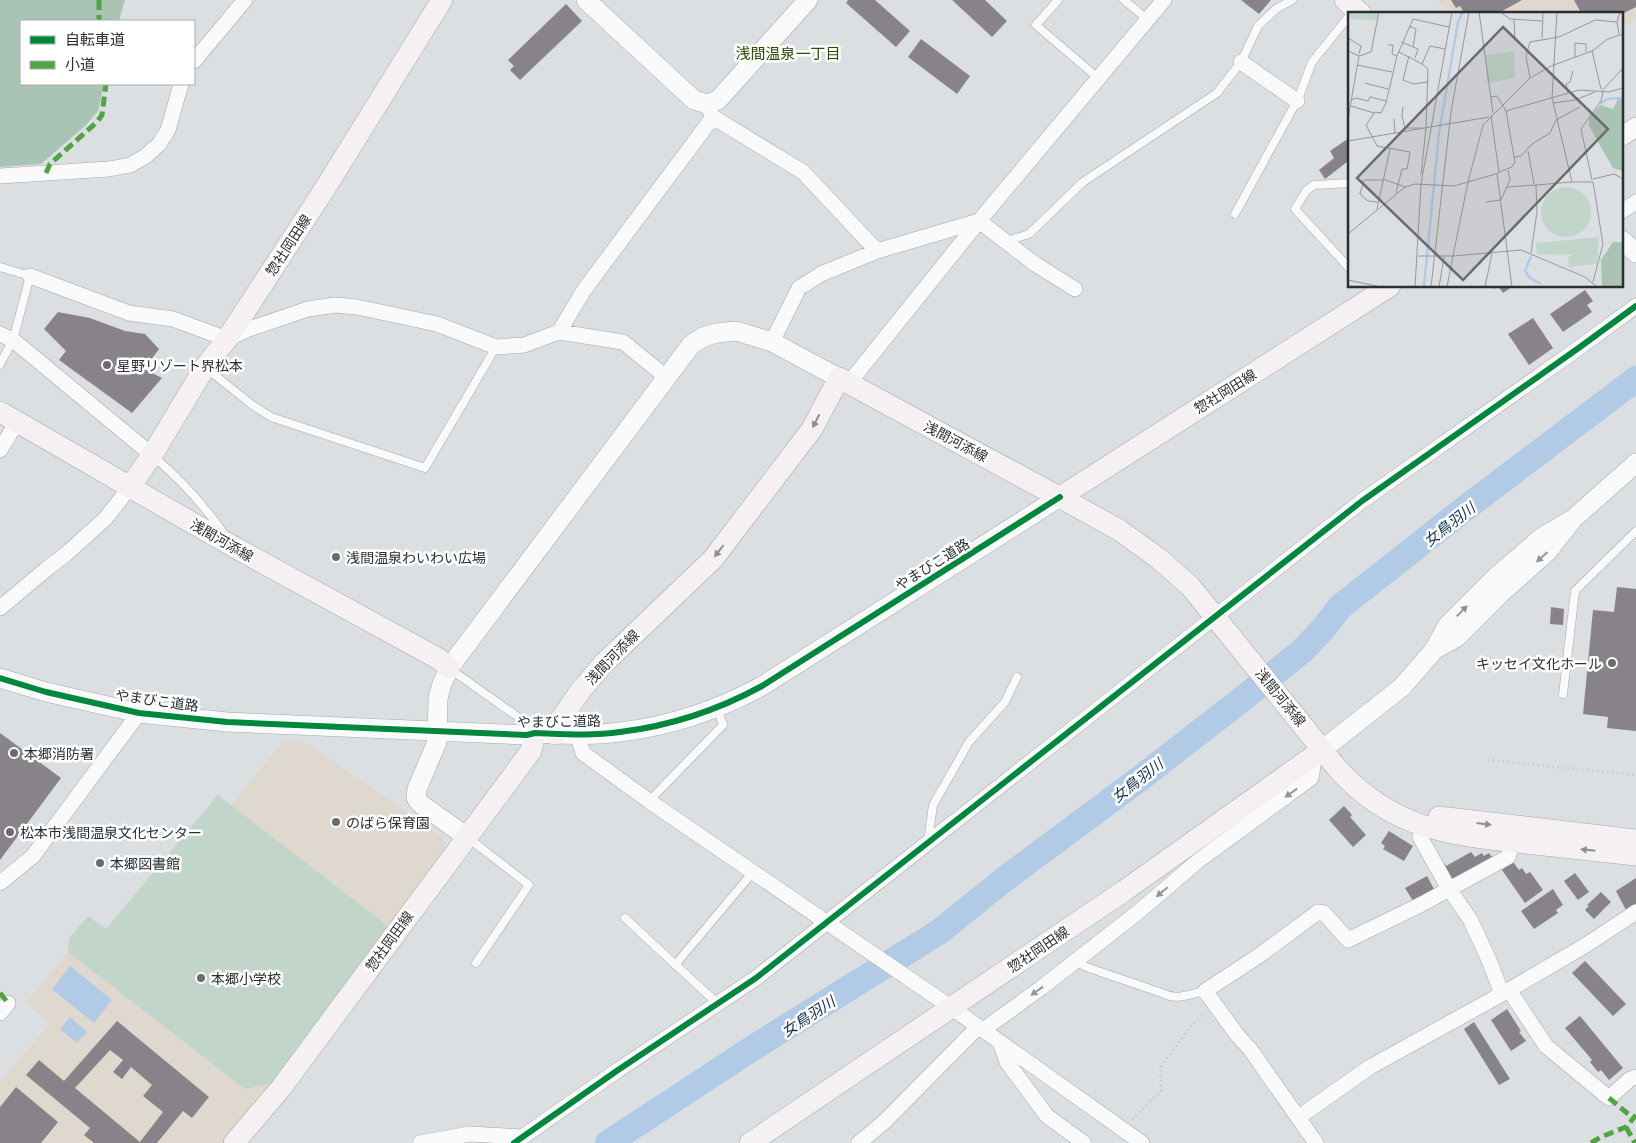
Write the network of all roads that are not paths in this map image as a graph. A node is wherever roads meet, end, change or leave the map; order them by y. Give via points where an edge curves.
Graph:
1 (245, 0) edge
2 (442, 0) edge
3 (586, 0) edge
4 (808, 0) edge
5 (1058, 0) edge
6 (1124, 0) edge
7 (1164, 0) edge
8 (1292, 0) edge
9 (1348, 15) edge
10 (1147, 19) junction
11 (195, 59) edge
12 (1241, 62) junction
13 (1098, 78) junction
14 (182, 85) edge
15 (1297, 101) junction
16 (710, 110) junction
17 (1636, 127) edge
18 (1624, 135) edge
19 (0, 176) edge
20 (1348, 183) edge
21 (1636, 202) edge
22 (1624, 211) edge
23 (1235, 214) dead end
24 (979, 221) junction
25 (1007, 241) junction
26 (1624, 242) edge
27 (877, 251) junction
28 (1636, 253) edge
29 (0, 267) edge
30 (1348, 267) edge
31 (30, 276) junction
32 (1075, 290) dead end
33 (1378, 292) edge
34 (1636, 306) edge
35 (559, 332) junction
36 (7, 337) edge
37 (227, 339) junction
38 (772, 342) junction
39 (496, 348) junction
40 (0, 364) edge
41 (206, 367) junction
42 (666, 377) junction
43 (844, 381) junction
44 (8, 417) edge
45 (0, 450) edge
46 (152, 454) junction
47 (1636, 463) edge
48 (130, 487) junction
49 (1060, 497) junction
50 (1636, 531) edge
51 (234, 548) junction
52 (0, 608) edge
53 (1218, 620) junction
54 (449, 668) junction
55 (1017, 677) dead end
56 (0, 678) edge
57 (1563, 694) dead end
58 (717, 708) junction
59 (139, 713) junction
60 (518, 717) dead end
61 (437, 730) junction
62 (545, 734) junction
63 (577, 734) junction
64 (1316, 746) junction
65 (650, 801) junction
66 (1401, 816) junction
67 (1424, 827) junction
68 (467, 837) junction
69 (1636, 840) edge
70 (1513, 842) junction
71 (928, 843) junction
72 (1636, 855) edge
73 (753, 872) junction
74 (0, 883) edge
75 (1448, 889) junction
76 (1636, 912) edge
77 (626, 918) dead end
78 (830, 925) junction
79 (1075, 961) junction
80 (476, 963) dead end
81 (676, 965) junction
82 (1205, 991) junction
83 (1505, 992) junction
84 (717, 1003) junction
85 (944, 1003) junction
86 (981, 1029) junction
87 (1000, 1042) junction
88 (1636, 1077) edge
89 (1299, 1117) junction
90 (518, 1140) edge
91 (234, 1143) edge
92 (420, 1143) edge
93 (750, 1143) edge
94 (858, 1143) edge
95 (1084, 1143) edge
96 (1142, 1143) edge
97 (1316, 1143) edge

1 - 11 street
2 - 37 main road, 惣社岡田線
3 - 16 street via 694,100
4 - 16 street
5 - 13 lane via 1036,25
6 - 10 lane
7 - 10 street
8 - 12 lane via 1276,9 1258,26
9 - 15 lane via 1312,62
10 - 13 street
12 - 15 street
12 - 25 lane via 1217,94 1083,182 1029,234
13 - 24 street
14 - 19 street via 168,130 146,156 109,169
15 - 23 lane
16 - 27 street via 803,172
16 - 35 street via 584,290
17 - 18 street
20 - 30 lane via 1314,185 1306,191 1295,209
21 - 22 street
24 - 25 street
24 - 27 street
24 - 43 street
25 - 32 street
26 - 28 street
27 - 38 street via 821,274 799,288
29 - 31 lane
31 - 36 lane
31 - 37 street via 128,313 173,319
33 - 49 main road, 惣社岡田線
34 - 53 street via 1362,501
35 - 39 street via 524,345
35 - 42 street via 623,342
36 - 40 lane
36 - 46 street
37 - 39 street via 308,309 336,305 437,324
37 - 41 main road, 惣社岡田線
38 - 42 street via 736,331 717,332 691,345
38 - 43 street
39 - 41 lane via 425,468 271,417
41 - 46 main road, 惣社岡田線
42 - 54 street
43 - 49 main road, 浅間河添線
43 -> 62 main road, 浅間河添線 via 812,429 713,559 603,664 560,720
44 - 45 street
44 - 48 main road, 浅間河添線
46 - 48 main road, 惣社岡田線
46 - 51 lane via 206,508
47 - 64 street via 1573,519 1547,552 1457,637 1434,650 1402,687
48 - 51 main road, 浅間河添線
48 - 52 street via 106,518
49 - 53 main road, 浅間河添線 via 1119,530 1158,558 1190,586
49 - 58 street, やまびこ道路 via 762,686
50 - 57 lane via 1576,591
51 - 54 main road, 浅間河添線
53 - 64 main road, 浅間河添線
53 - 71 street
54 - 60 lane, 浅間河添線
54 - 61 street via 438,698
55 - 71 lane via 1006,702 969,742 938,797
56 - 59 street, やまびこ道路
58 - 63 street, やまびこ道路 via 658,726
58 - 65 lane via 724,726
59 - 61 street, やまびこ道路 via 227,722
59 - 74 street via 33,856
61 - 62 street, やまびこ道路
61 - 68 street via 437,742 416,798
62 - 63 street, やまびこ道路
62 - 68 main road, 惣社岡田線
63 - 65 street via 584,753
64 - 66 main road, 浅間河添線 via 1353,786
64 -> 79 street via 1311,778 1198,861
64 - 85 main road, 惣社岡田線 via 1124,891
65 - 73 street
66 - 67 main road, 浅間河添線
66 -> 69 main road, 浅間河添線 via 1428,816
67 - 70 main road, 浅間河添線 via 1468,837
67 - 75 street via 1420,837
68 - 80 lane via 529,885
68 - 91 main road, 惣社岡田線 via 281,1088
72 -> 70 main road, 浅間河添線
70 - 75 street via 1508,857
71 - 78 street
73 - 78 street
73 - 81 lane
75 - 82 street via 1348,940 1324,913 1318,912
75 - 83 street via 1470,918
76 - 83 street
77 - 81 lane
78 - 84 street
78 - 85 street
79 - 82 lane via 1169,997
79 -> 86 street
81 - 84 lane
82 - 89 street
83 - 88 street via 1546,1046 1609,1098
83 - 89 street via 1370,1067
84 - 90 street
85 - 86 street
85 - 93 main road, 惣社岡田線
86 - 87 street
86 - 94 street
87 - 95 street via 1007,1062 1047,1116
87 - 96 street
89 - 97 street
90 - 92 street via 470,1134

